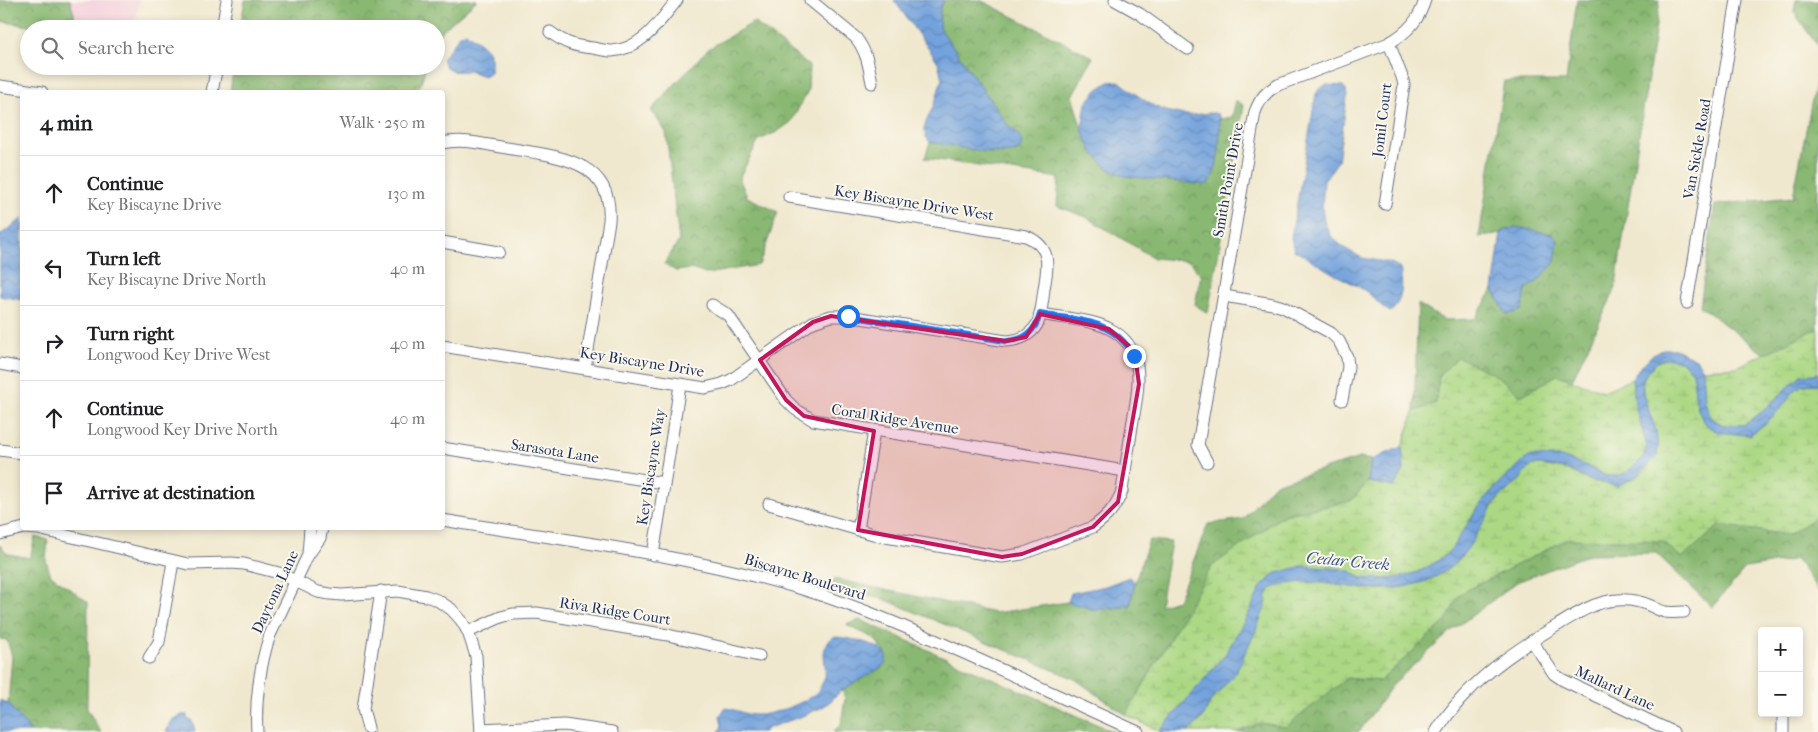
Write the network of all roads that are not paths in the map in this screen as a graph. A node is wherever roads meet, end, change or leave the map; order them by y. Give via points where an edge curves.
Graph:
1 (227, 0) edge
2 (677, 0) edge
3 (810, 0) edge
4 (1115, 0) edge
5 (1425, 0) edge
6 (1737, 0) edge
7 (224, 20) edge
8 (550, 32) dead end
9 (1389, 42) junction
10 (1188, 49) dead end
11 (215, 75) edge
12 (872, 83) dead end
13 (0, 86) edge
14 (28, 90) edge
15 (212, 90) edge
16 (445, 143) edge
17 (789, 197) dead end
18 (1385, 204) dead end
19 (445, 243) edge
20 (499, 252) dead end
21 (1224, 296) junction
22 (1687, 303) dead end
23 (712, 305) dead end
24 (1040, 314) junction
25 (445, 346) edge
26 (760, 360) junction
27 (0, 364) edge
28 (20, 368) edge
29 (585, 368) junction
30 (680, 385) junction
31 (1342, 400) dead end
32 (874, 431) junction
33 (445, 448) edge
34 (0, 450) edge
35 (20, 453) edge
36 (1207, 462) dead end
37 (1125, 471) junction
38 (664, 483) junction
39 (769, 504) dead end
40 (445, 520) edge
41 (20, 529) edge
42 (42, 530) edge
43 (310, 530) edge
44 (322, 530) edge
45 (858, 530) junction
46 (0, 534) edge
47 (653, 554) junction
48 (308, 555) junction
49 (173, 562) junction
50 (297, 581) junction
51 (381, 591) junction
52 (1684, 612) dead end
53 (468, 632) junction
54 (1532, 641) junction
55 (759, 656) dead end
56 (149, 658) dead end
57 (1783, 717) edge
58 (368, 728) dead end
59 (481, 731) edge
60 (257, 732) edge
61 (612, 732) edge
62 (1138, 732) edge
63 (1436, 732) edge
64 (1673, 732) edge
65 (1783, 732) edge

1 - 7 street
2 - 8 street via 643,38 622,49 611,51 573,46
3 - 12 street via 862,46
4 - 10 street
5 - 9 street, Smith Point Drive via 1411,27
6 - 22 street, Van Sickle Road
9 - 18 street, Jomil Court via 1404,85
9 - 21 street, Smith Point Drive via 1278,85 1260,99 1255,112
11 - 15 street
13 - 14 street
16 - 29 street via 466,141 562,157 584,166 600,182 606,192 610,213
17 - 24 street, Key Biscayne Drive West via 1034,239 1040,244 1048,268
19 - 20 street
21 - 31 street via 1278,305 1339,341 1348,367
21 - 36 street, Smith Point Drive via 1198,445
23 - 26 street, Coral Ridge Avenue via 728,315
24 - 26 street, Key Biscayne Drive via 1038,323 1026,337 1006,341 838,315 813,322
24 - 37 street via 1109,329 1121,337 1134,356 1139,384
25 - 29 street, Key Biscayne Drive
26 - 30 street, Key Biscayne Drive via 722,384 705,388
26 - 32 street, Coral Ridge Avenue via 786,400 804,416 824,423
27 - 28 street
29 - 30 street, Key Biscayne Drive
30 - 38 street, Key Biscayne Way
32 - 37 street, Coral Ridge Avenue
32 - 45 street
33 - 38 street, Sarasota Lane
34 - 35 street
37 - 45 street via 1118,502 1110,514 1093,527 1012,557
38 - 47 street, Key Biscayne Way
39 - 45 street
40 - 47 street, Biscayne Boulevard
41 - 46 street
42 - 49 street
43 - 48 street
44 - 48 street, Daytona Lane
47 - 62 street, Biscayne Boulevard via 745,573 840,602 924,635
48 - 50 street, Daytona Lane
49 - 50 street via 244,564
49 - 56 street via 159,642
50 - 51 street via 318,592 330,594
50 - 60 street, Daytona Lane via 266,646 257,703
51 - 53 street via 398,591 437,600 451,609
51 - 58 street via 363,709
52 - 54 street via 1664,612 1637,601 1616,600 1580,612
53 - 55 street, Riva Ridge Court via 501,617 537,613 668,635
53 - 59 street via 476,656
54 - 63 street via 1478,681
54 - 64 street, Mallard Lane via 1551,670 1562,680
57 - 65 street
59 - 61 street via 564,725

